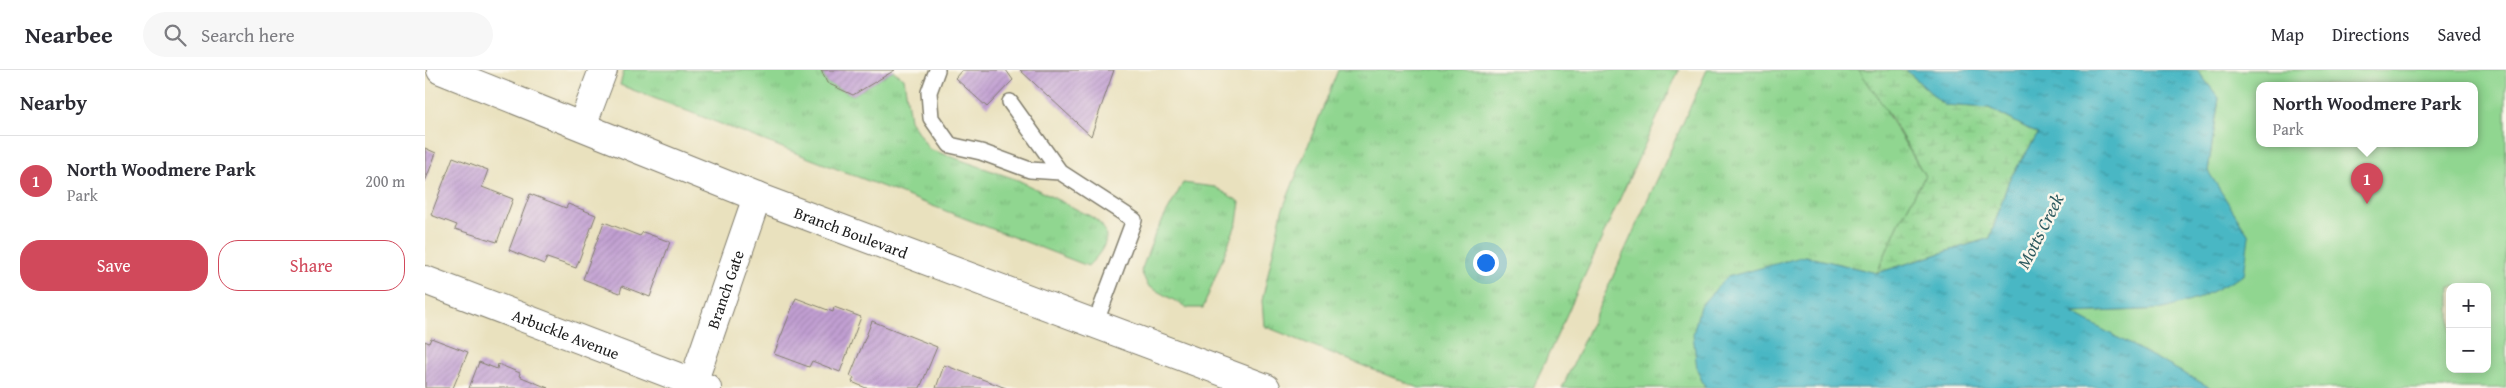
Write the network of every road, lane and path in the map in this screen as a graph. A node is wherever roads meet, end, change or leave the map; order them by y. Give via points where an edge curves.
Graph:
1 (441, 70) edge
2 (603, 70) edge
3 (937, 70) edge
4 (1010, 102) dead end
5 (582, 126) junction
6 (1060, 172) junction
7 (757, 197) junction
8 (425, 280) edge
9 (1095, 324) junction
10 (700, 385) edge
11 (1266, 388) edge

1 - 5 street, Branch Boulevard
2 - 5 street
3 - 6 lane via 929,92 931,118 950,145 981,152 1030,170
4 - 6 lane
5 - 7 street, Branch Boulevard
6 - 9 lane via 1134,220
7 - 9 street, Branch Boulevard
7 - 10 street, Branch Gate
8 - 10 street, Arbuckle Avenue
9 - 11 street, Branch Boulevard

